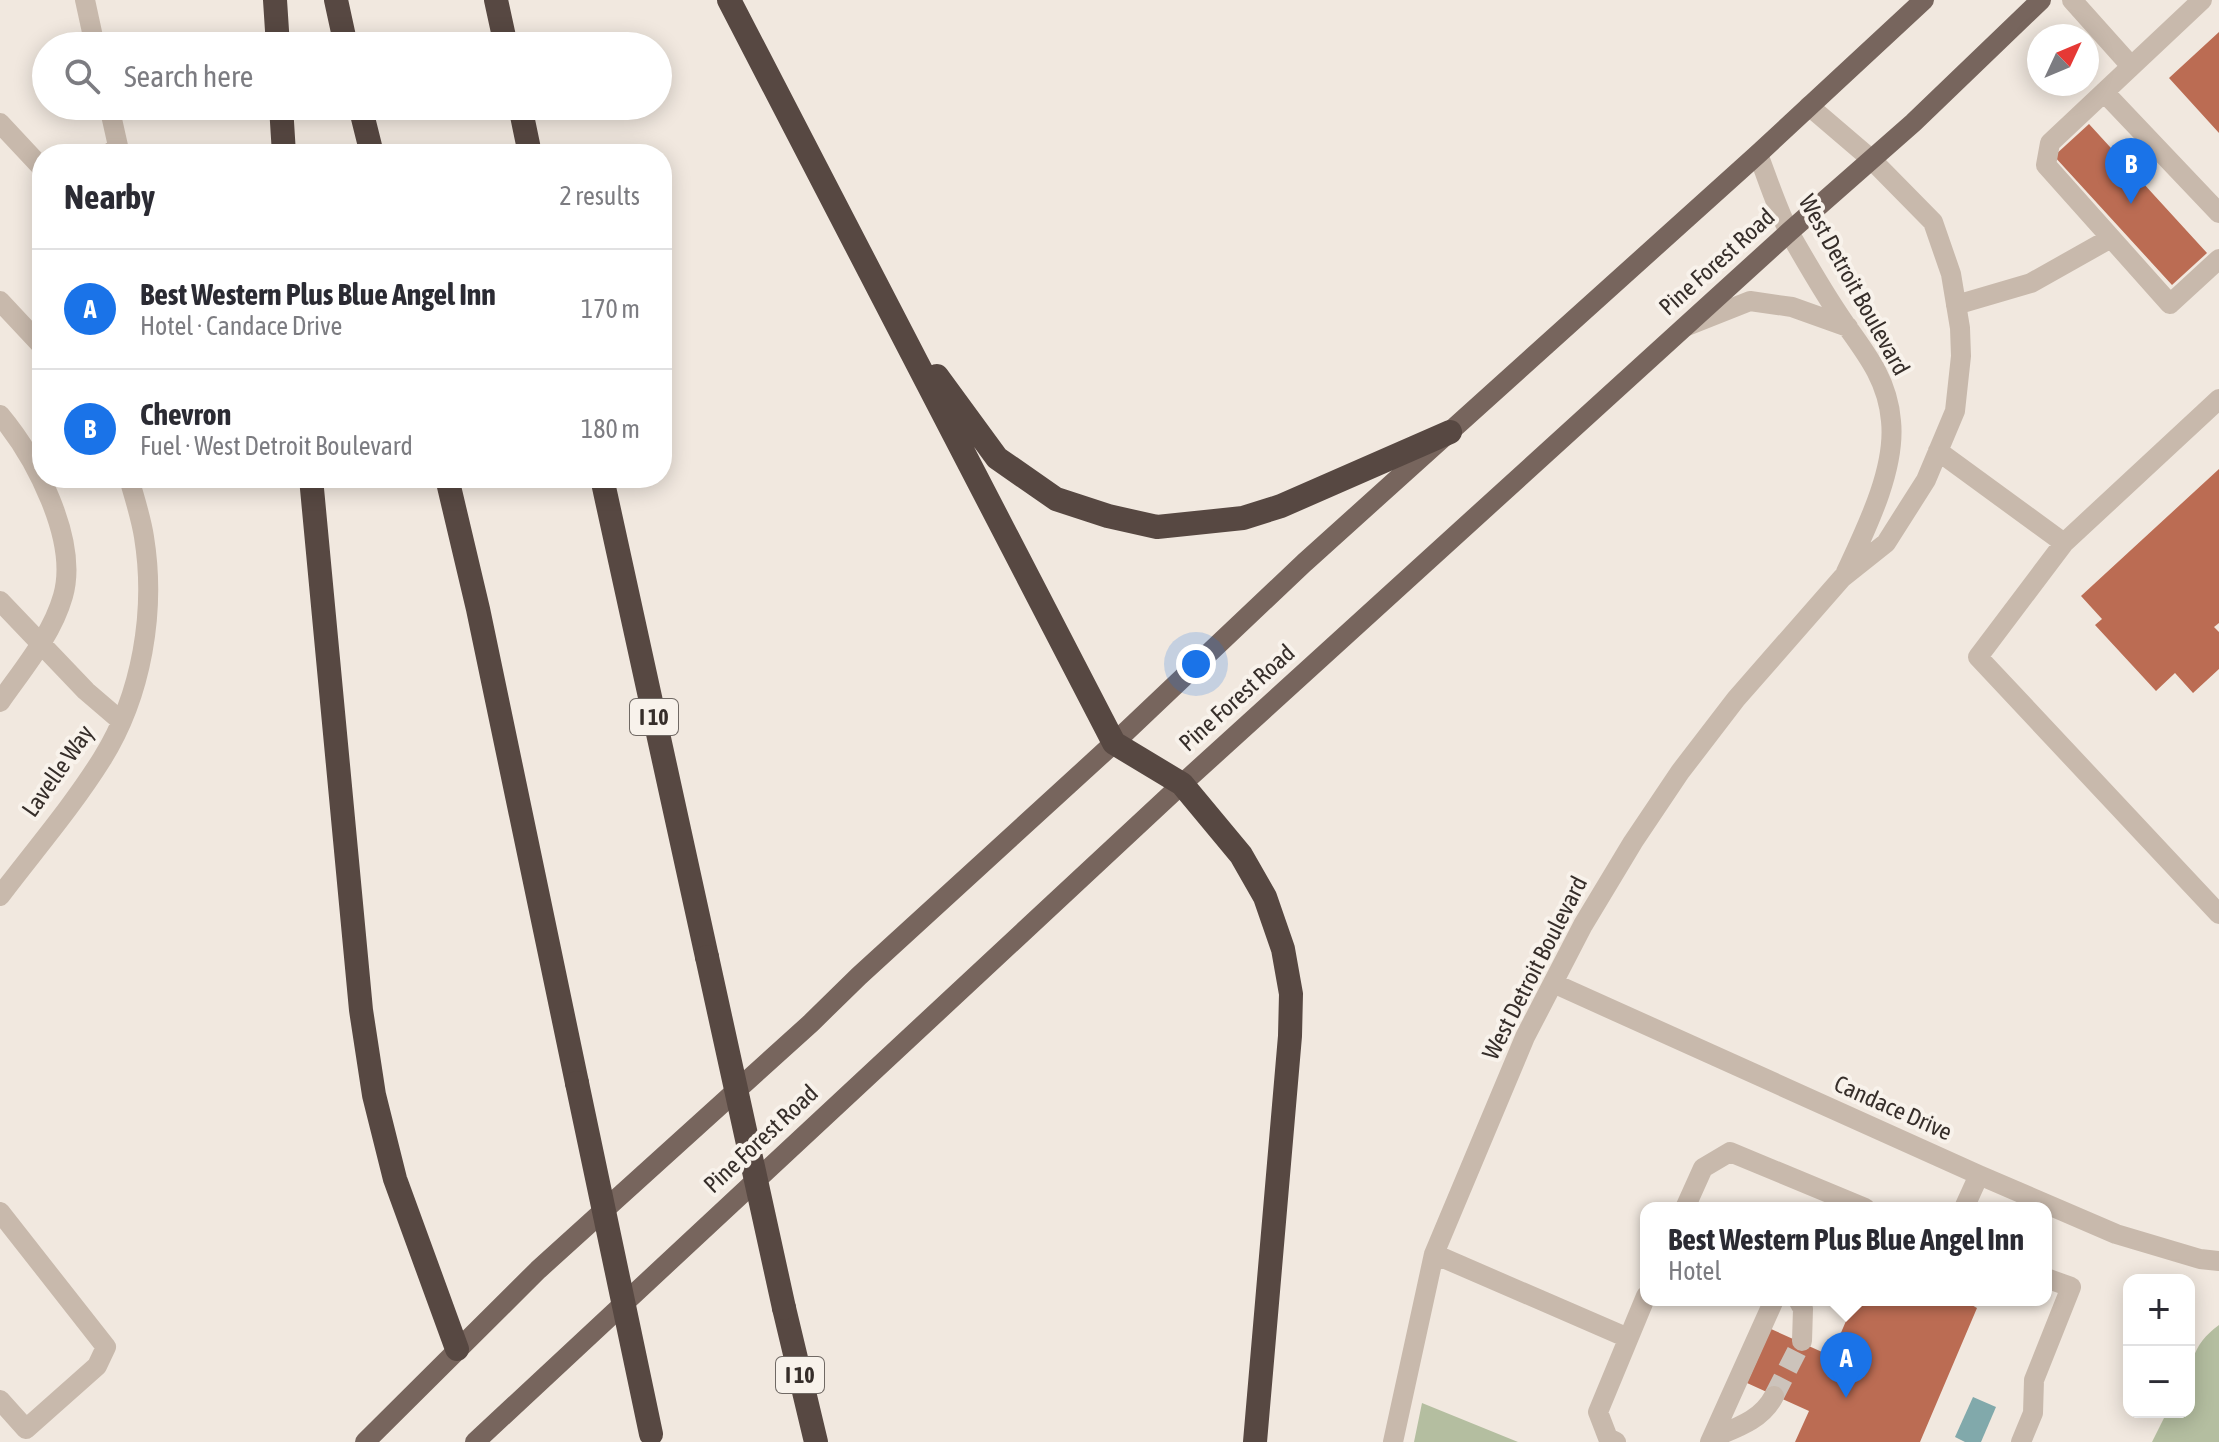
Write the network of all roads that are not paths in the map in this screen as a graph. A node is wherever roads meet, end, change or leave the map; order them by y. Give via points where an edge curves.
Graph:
1 (85, 0) edge
2 (275, 0) edge
3 (336, 0) edge
4 (496, 0) edge
5 (729, 0) edge
6 (1924, 0) edge
7 (2041, 0) edge
8 (2072, 0) edge
9 (2202, 0) edge
10 (92, 32) edge
11 (277, 32) edge
12 (343, 32) edge
13 (503, 32) edge
14 (2131, 66) junction
15 (2104, 92) junction
16 (1809, 106) junction
17 (112, 120) edge
18 (282, 120) edge
19 (364, 120) edge
20 (523, 120) edge
21 (0, 123) edge
22 (118, 144) edge
23 (283, 144) edge
24 (370, 144) edge
25 (528, 144) edge
26 (1758, 154) junction
27 (32, 157) edge
28 (1871, 159) junction
29 (2219, 213) edge
30 (1789, 232) junction
31 (2111, 238) junction
32 (2219, 259) edge
33 (0, 301) edge
34 (1956, 305) junction
35 (893, 315) junction
36 (1848, 327) junction
37 (1683, 328) junction
38 (32, 335) edge
39 (2219, 399) edge
40 (0, 415) edge
41 (1450, 432) junction
42 (1938, 451) junction
43 (32, 461) edge
44 (46, 488) edge
45 (132, 488) edge
46 (312, 488) edge
47 (449, 488) edge
48 (604, 488) edge
49 (2064, 543) junction
50 (1842, 578) junction
51 (0, 601) edge
52 (41, 644) junction
53 (0, 702) edge
54 (121, 721) junction
55 (1114, 743) junction
56 (1182, 784) junction
57 (0, 896) edge
58 (2219, 914) edge
59 (1553, 983) junction
60 (1979, 1175) junction
61 (1818, 1200) edge
62 (1688, 1202) edge
63 (1967, 1202) edge
64 (2042, 1202) edge
65 (2052, 1206) edge
66 (0, 1212) edge
67 (1434, 1254) junction
68 (2219, 1261) edge
69 (2052, 1280) edge
70 (1642, 1306) edge
71 (1771, 1306) edge
72 (1801, 1306) edge
73 (1628, 1338) junction
74 (1802, 1341) tunnel mouth
75 (457, 1349) junction
76 (1774, 1396) tunnel mouth
77 (0, 1400) edge
78 (652, 1438) edge
79 (1711, 1440) edge
80 (365, 1442) edge
81 (475, 1442) edge
82 (816, 1442) edge
83 (1255, 1442) edge
84 (1393, 1442) edge
85 (1616, 1442) edge
86 (2021, 1442) edge

1 - 10 street
2 - 11 highway
3 - 12 highway
4 - 13 highway
5 - 35 highway
6 - 16 main road, Pine Forest Road
7 - 28 main road, Pine Forest Road
8 - 14 street
9 - 14 street
14 - 15 street
15 - 29 street
15 - 31 street via 2050,143 2046,165
16 - 26 main road, Pine Forest Road
16 - 28 street, West Detroit Boulevard
17 - 22 street
18 - 23 highway
19 - 24 highway
20 - 25 highway
21 - 27 street
26 - 30 street, West Detroit Boulevard
26 - 41 main road, Pine Forest Road
28 - 30 main road, Pine Forest Road
28 - 34 street, West Detroit Boulevard via 1933,222
30 - 36 street, West Detroit Boulevard
30 - 37 main road, Pine Forest Road
31 - 32 street via 2170,304
31 - 34 street via 2031,283
33 - 38 street
34 - 42 street, West Detroit Boulevard via 1961,356 1955,411
35 - 41 highway via 997,458 1056,499 1157,527 1243,518 1281,506
35 - 55 highway
36 - 37 street via 1792,307 1750,301
36 - 50 street, West Detroit Boulevard via 1883,383 1892,421 1882,485
37 - 56 main road, Pine Forest Road
39 - 49 street
40 - 43 street
41 - 55 main road, Pine Forest Road
42 - 49 street
42 - 50 street, West Detroit Boulevard via 1886,543
44 - 52 street via 67,556 63,595
45 - 54 street, Lavelle Way via 144,534 148,593 143,651
46 - 75 highway via 361,1010 374,1095 395,1179
47 - 78 highway, bridge
48 - 82 highway, I 10, bridge
49 - 58 street via 1978,657
50 - 59 street, West Detroit Boulevard via 1680,772 1583,925
51 - 52 street
52 - 53 street
52 - 54 street
54 - 57 street, Lavelle Way via 101,761
55 - 56 highway
55 - 75 main road, Pine Forest Road
56 - 81 main road, Pine Forest Road
56 - 83 highway via 1241,855 1265,897 1291,994
59 - 60 street, Candace Drive
59 - 67 street, West Detroit Boulevard via 1513,1064
60 - 63 street
60 - 64 street, Candace Drive
61 - 62 street via 1730,1152 1703,1168
65 - 68 street, Candace Drive via 2116,1234
66 - 77 street via 106,1347 97,1366 26,1429
67 - 73 street
67 - 84 street, West Detroit Boulevard
69 - 86 street via 2071,1287 2034,1380 2033,1413
70 - 73 street
71 - 79 street
72 - 74 street
73 - 85 street via 1598,1412 1608,1438
75 - 80 main road, Pine Forest Road
76 - 79 street via 1747,1424

